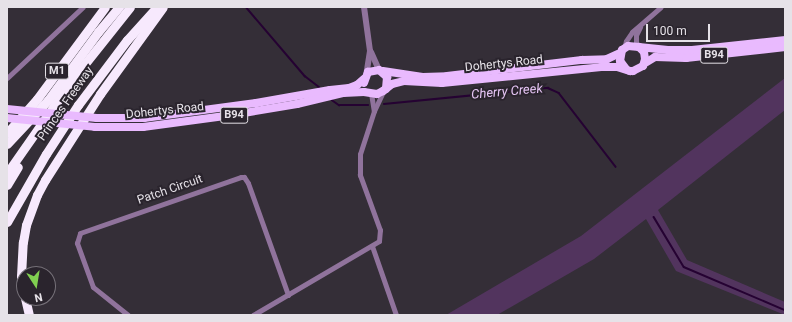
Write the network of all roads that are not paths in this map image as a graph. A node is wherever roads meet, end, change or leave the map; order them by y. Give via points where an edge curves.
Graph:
1 (83, 7) edge
2 (105, 7) edge
3 (119, 7) edge
4 (130, 7) edge
5 (157, 7) edge
6 (163, 7) edge
7 (364, 7) edge
8 (661, 7) edge
9 (640, 26) junction
10 (785, 40) edge
11 (638, 46) junction
12 (785, 47) edge
13 (622, 50) junction
14 (370, 51) junction
15 (644, 63) junction
16 (626, 69) junction
17 (381, 70) junction
18 (365, 77) junction
19 (7, 78) edge
20 (72, 80) junction
21 (384, 90) junction
22 (371, 93) junction
23 (7, 109) edge
24 (374, 112) junction
25 (7, 118) edge
26 (7, 133) edge
27 (7, 144) edge
28 (7, 173) edge
29 (7, 185) edge
30 (7, 222) edge
31 (372, 246) junction
32 (22, 266) edge
33 (288, 295) junction
34 (128, 315) edge
35 (253, 315) edge
36 (396, 315) edge

1 - 19 street
2 - 26 highway, M1 via 37,99
3 - 27 highway via 48,100
4 - 20 highway, Princes Freeway / M1
5 - 30 highway, Princes Freeway via 127,40 78,105
6 - 32 highway via 100,94 40,190 29,215 23,242
7 - 14 street
8 - 9 street
9 - 11 street via 636,35
9 - 13 street via 629,36
10 - 11 main road, B94 via 678,50
11 - 13 main road, B94
11 - 15 main road via 645,55
12 - 15 main road, B94 via 686,58 655,57
13 - 16 main road via 621,64
13 - 17 main road, Dohertys Road / B94 via 607,59 440,77 406,76
14 - 17 street
14 - 18 street
15 - 16 main road, B94 via 637,70
16 - 21 main road, Dohertys Road / B94 via 595,68 442,83 404,81 392,84
17 - 18 main road, B94 via 371,70
17 - 21 main road via 388,78
18 - 22 main road via 364,85
18 - 23 main road, Dohertys Road / B94, bridge via 350,88 144,118 98,118
20 - 28 highway
20 - 29 highway, M1
21 - 22 main road, B94 via 377,94
21 - 24 street
22 - 24 street
22 - 25 main road, Dohertys Road / B94, bridge via 343,93 269,110 143,127 95,127
24 - 31 street via 360,154 360,175 381,234 379,241
31 - 33 street
31 - 36 street
33 - 34 street, Patch Circuit via 248,182 241,177 80,233 77,243 93,287
33 - 35 street

